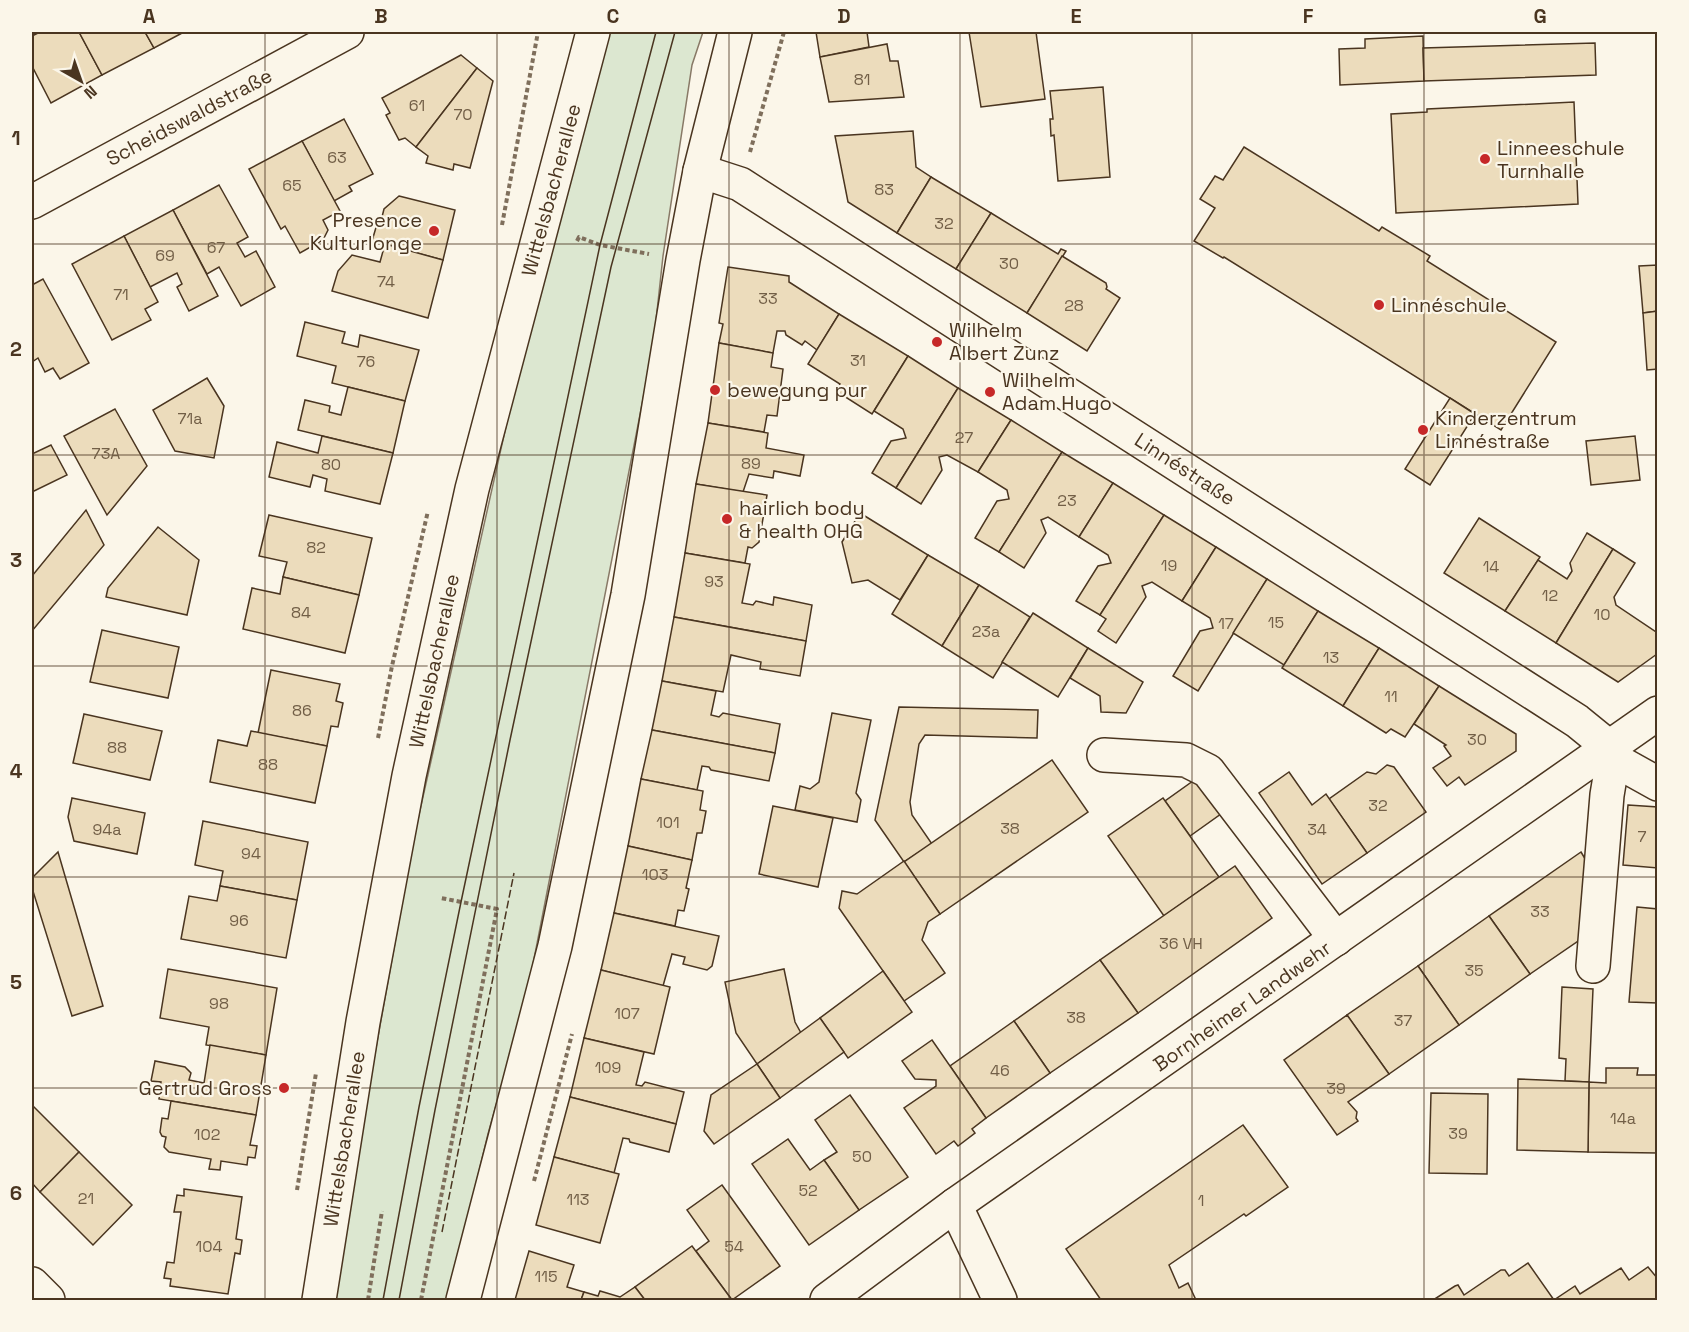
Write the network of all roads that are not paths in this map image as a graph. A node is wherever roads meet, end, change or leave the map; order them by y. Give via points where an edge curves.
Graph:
1 (347, 32) edge
2 (735, 32) edge
3 (588, 35) edge
4 (700, 171) junction
5 (32, 202) edge
6 (1658, 713) edge
7 (1611, 753) junction
8 (1104, 754) dead end
9 (1658, 784) edge
10 (1336, 939) junction
11 (1593, 966) dead end
12 (956, 1205) junction
13 (32, 1284) edge
14 (48, 1300) edge
15 (319, 1300) edge
16 (463, 1300) edge
17 (827, 1300) edge
18 (1000, 1300) edge

1 - 5 street, Scheidswaldstraße
2 - 4 street
3 - 15 street, Wittelsbacherallee via 472,489 409,776 363,1022
4 - 7 street, Linnéstraße via 740,184 1578,721
4 - 16 street via 628,595 555,946
6 - 7 street, Bornheimer Landwehr
7 - 9 street, Linnéstraße
7 - 10 street, Bornheimer Landwehr
7 - 11 street
8 - 10 street via 1186,760 1208,771
10 - 12 street, Bornheimer Landwehr
12 - 17 street, Bornheimer Landwehr
12 - 18 street
13 - 14 street

